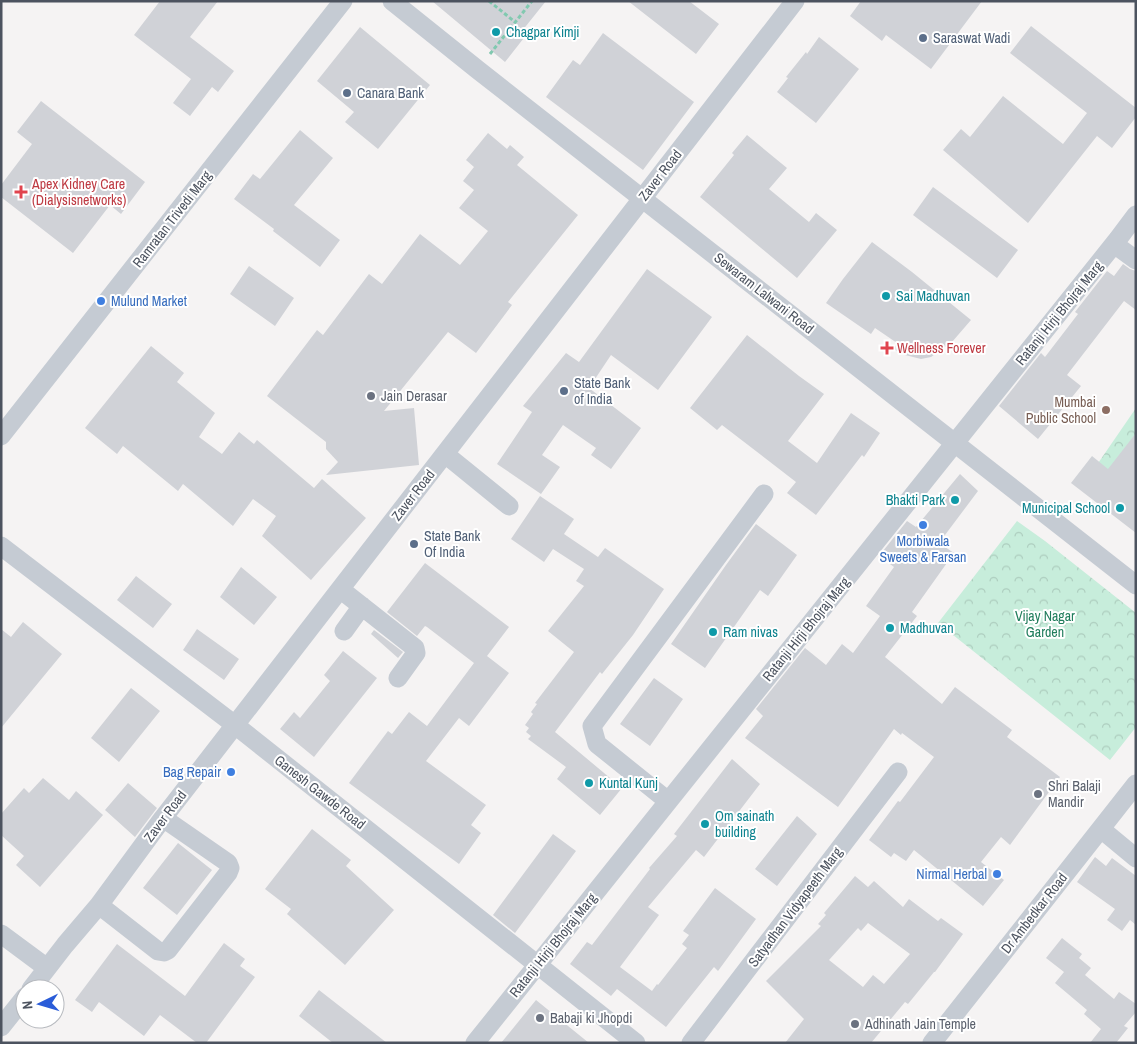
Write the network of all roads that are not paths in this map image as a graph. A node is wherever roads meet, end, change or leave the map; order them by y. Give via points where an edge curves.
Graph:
1 (343, 1) edge
2 (392, 1) edge
3 (794, 1) edge
4 (642, 198) junction
5 (1136, 215) edge
6 (1114, 244) junction
7 (1136, 260) edge
8 (1, 436) edge
9 (955, 443) junction
10 (445, 454) junction
11 (764, 494) dead end
12 (509, 506) dead end
13 (1, 546) edge
14 (1136, 585) edge
15 (340, 589) junction
16 (362, 606) junction
17 (344, 631) dead end
18 (398, 678) dead end
19 (235, 725) junction
20 (898, 772) dead end
21 (1136, 784) edge
22 (668, 801) junction
23 (163, 818) junction
24 (1100, 828) junction
25 (1136, 858) edge
26 (99, 905) junction
27 (1, 934) edge
28 (537, 965) junction
29 (47, 968) junction
30 (39, 979) edge
31 (15, 1010) edge
32 (1, 1027) edge
33 (475, 1043) edge
34 (636, 1043) edge
35 (691, 1043) edge
36 (932, 1043) edge

1 - 8 street, Ramratan Trivedi Marg
2 - 4 street, Sewaram Lalwani Road
3 - 4 street, Zaver Road
4 - 9 street, Sewaram Lalwani Road
4 - 10 street, Zaver Road
5 - 6 street, Ratanji Hirji Bhojraj Marg
6 - 7 street
6 - 9 street, Ratanji Hirji Bhojraj Marg
9 - 14 street, Sewaram Lalwani Road
9 - 22 street, Ratanji Hirji Bhojraj Marg
10 - 12 street
10 - 15 street, Zaver Road
11 - 22 street via 592,726 597,744
13 - 19 street, Ganesh Gawde Road
15 - 16 street
15 - 19 street, Zaver Road
16 - 17 street
16 - 18 street via 416,650
19 - 23 street, Zaver Road
19 - 28 street, Ganesh Gawde Road
20 - 35 street, Satyadhan Vidyapeeth Marg
21 - 24 street, Dr Ambedkar Road
22 - 28 street, Ratanji Hirji Bhojraj Marg
23 - 26 street, Zaver Road
23 - 26 street via 228,863 228,873 164,952 158,951
24 - 25 street
24 - 36 street, Dr Ambedkar Road
26 - 29 street, Zaver Road
27 - 29 street
28 - 33 street, Ratanji Hirji Bhojraj Marg
28 - 34 street, Ganesh Gawde Road
29 - 30 street, Zaver Road
31 - 32 street

